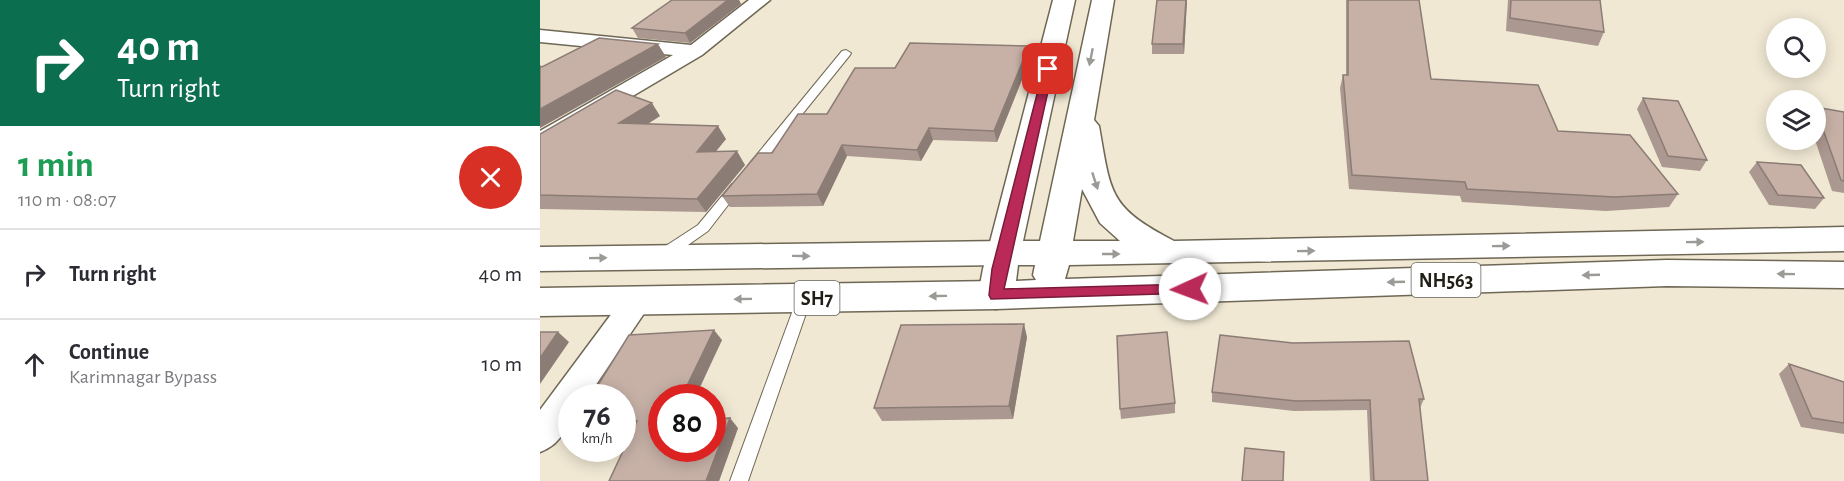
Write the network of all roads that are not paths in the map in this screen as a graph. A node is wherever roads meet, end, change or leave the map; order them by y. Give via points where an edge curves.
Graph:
1 (761, 0) edge
2 (1064, 0) edge
3 (1103, 0) edge
4 (540, 36) edge
5 (695, 51) junction
6 (846, 53) dead end
7 (1082, 103) junction
8 (540, 141) edge
9 (1844, 239) edge
10 (1004, 253) junction
11 (1170, 253) junction
12 (1052, 254) junction
13 (659, 258) junction
14 (540, 259) edge
15 (1844, 275) edge
16 (1047, 294) junction
17 (996, 295) junction
18 (804, 298) junction
19 (637, 301) junction
20 (540, 302) edge
21 (540, 437) edge
22 (739, 481) edge

1 - 5 street
2 - 10 main road
3 -> 7 main road
4 - 5 street
5 - 8 street
6 - 13 lane via 704,228
7 -> 11 main road via 1093,175 1105,208 1122,226
7 - 12 main road
11 -> 9 main road, NH563
10 - 12 main road, NH563
13 -> 10 main road, SH7
10 - 17 main road
12 -> 11 main road, NH563
12 - 16 main road
14 -> 13 main road, SH7
15 -> 16 main road, NH563 via 1667,273
16 - 17 main road, NH563
17 -> 18 main road, SH7
18 -> 19 main road, SH7
18 - 22 lane
19 - 20 main road, SH7
19 - 21 street

